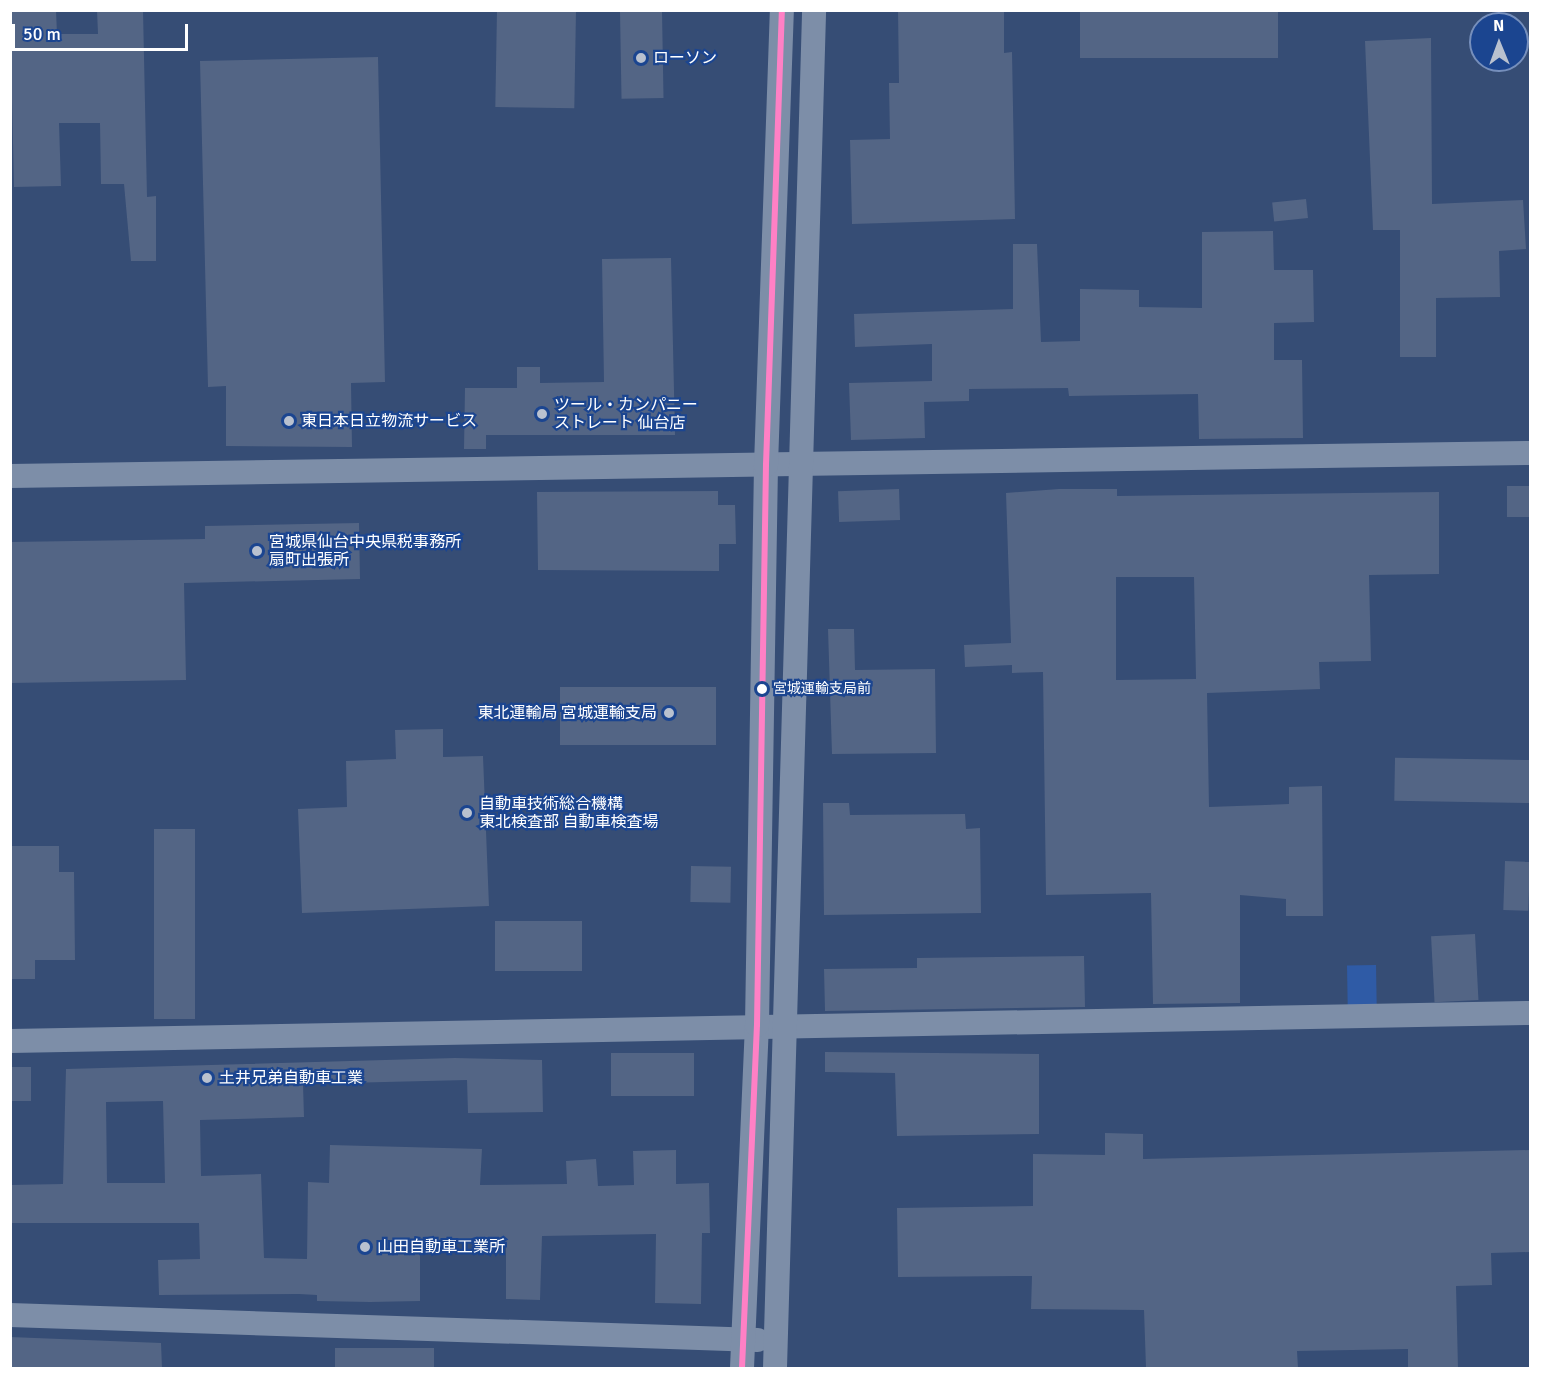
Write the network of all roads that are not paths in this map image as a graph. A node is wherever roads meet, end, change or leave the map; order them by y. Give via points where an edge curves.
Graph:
1 (782, 10) edge
2 (814, 10) edge
3 (1530, 453) edge
4 (800, 463) junction
5 (766, 465) junction
6 (10, 476) edge
7 (1530, 1013) edge
8 (757, 1025) junction
9 (782, 1025) junction
10 (10, 1041) edge
11 (10, 1315) edge
12 (743, 1337) junction
13 (776, 1342) junction
14 (742, 1368) edge
15 (776, 1368) edge

1 - 5 street
2 - 4 street
3 - 4 street
4 - 5 street
4 - 9 street
5 - 6 street
5 - 8 street
7 - 9 street
8 - 9 street
8 - 10 street
8 - 12 street
9 - 13 street
11 - 12 street
12 - 13 street
12 - 14 street
13 - 15 street

